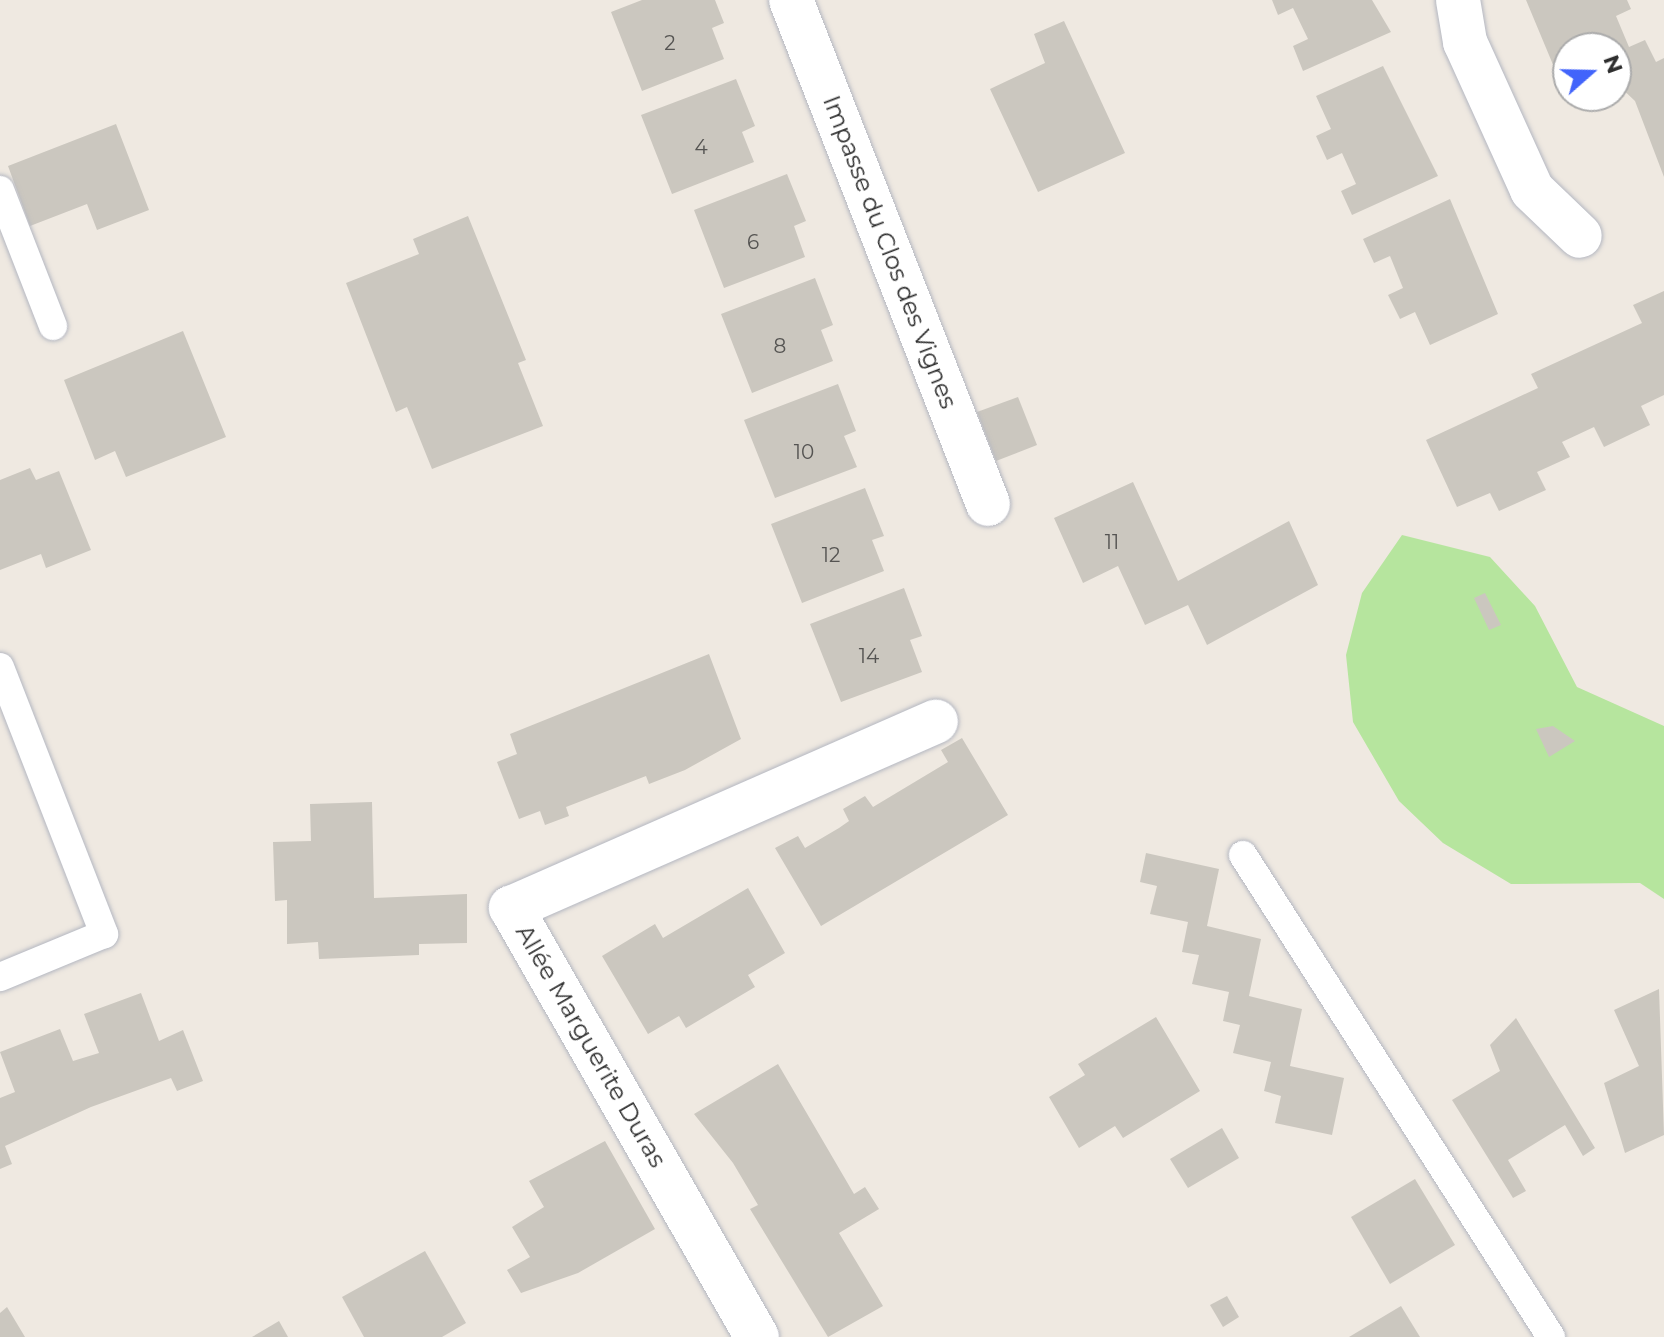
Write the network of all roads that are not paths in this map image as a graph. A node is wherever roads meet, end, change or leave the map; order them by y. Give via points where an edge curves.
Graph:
1 (791, 0) edge
2 (1458, 0) edge
3 (0, 190) edge
4 (1580, 236) dead end
5 (53, 326) dead end
6 (988, 504) dead end
7 (0, 667) edge
8 (936, 721) dead end
9 (1243, 855) dead end
10 (0, 977) edge
11 (757, 1337) edge
12 (1551, 1337) edge

1 - 6 street, Impasse du Clos des Vignes
2 - 4 street via 1465,42 1532,190
3 - 5 lane
7 - 10 lane via 104,934
8 - 11 street, Allée Marguerite Duras via 511,908
9 - 12 lane

